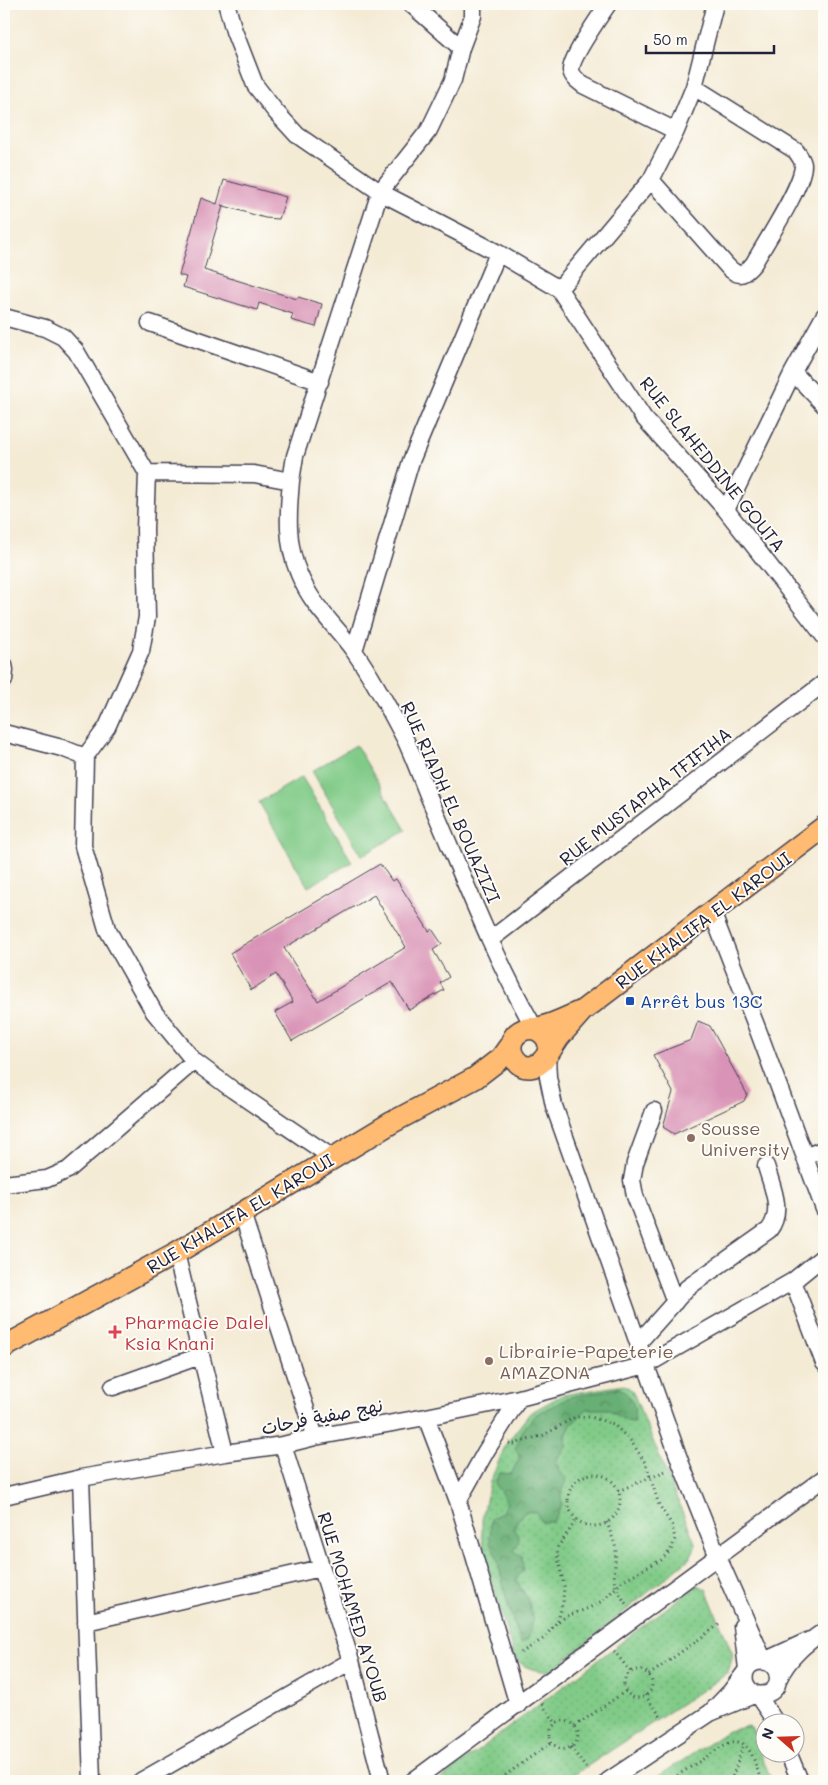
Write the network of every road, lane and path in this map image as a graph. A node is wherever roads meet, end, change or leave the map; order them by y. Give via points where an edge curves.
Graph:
1 (411, 4) edge
2 (473, 4) edge
3 (608, 4) edge
4 (715, 4) edge
5 (227, 6) dead end
6 (460, 48) junction
7 (694, 87) junction
8 (676, 131) junction
9 (651, 180) junction
10 (380, 192) junction
11 (498, 253) junction
12 (559, 289) junction
13 (824, 316) edge
14 (4, 317) edge
15 (150, 322) dead end
16 (793, 372) junction
17 (320, 382) junction
18 (824, 405) edge
19 (147, 473) junction
20 (291, 481) junction
21 (726, 510) junction
22 (824, 636) edge
23 (354, 651) junction
24 (4, 665) edge
25 (4, 680) edge
26 (824, 683) edge
27 (4, 733) edge
28 (85, 758) junction
29 (824, 827) edge
30 (712, 912) junction
31 (490, 940) junction
32 (512, 988) junction
33 (582, 1011) junction
34 (535, 1029) junction
35 (512, 1041) junction
36 (541, 1060) junction
37 (194, 1061) junction
38 (475, 1078) junction
39 (654, 1111) dead end
40 (824, 1149) edge
41 (805, 1157) junction
42 (333, 1158) junction
43 (766, 1166) dead end
44 (4, 1184) edge
45 (824, 1209) edge
46 (242, 1213) junction
47 (176, 1253) junction
48 (824, 1256) edge
49 (793, 1281) junction
50 (675, 1302) junction
51 (639, 1342) junction
52 (4, 1347) edge
53 (200, 1356) junction
54 (824, 1363) edge
55 (646, 1365) junction
56 (112, 1387) dead end
57 (519, 1398) junction
58 (426, 1417) junction
59 (315, 1437) junction
60 (493, 1440) junction
61 (283, 1445) junction
62 (225, 1452) junction
63 (681, 1464) junction
64 (650, 1477) junction
65 (81, 1478) junction
66 (824, 1478) edge
67 (618, 1491) junction
68 (4, 1496) edge
69 (458, 1501) junction
70 (577, 1519) junction
71 (607, 1522) junction
72 (718, 1557) junction
73 (321, 1568) junction
74 (616, 1588) junction
75 (740, 1609) junction
76 (635, 1618) junction
77 (86, 1622) junction
78 (557, 1622) junction
79 (720, 1624) dead end
80 (824, 1631) edge
81 (606, 1640) junction
82 (810, 1640) junction
83 (351, 1661) junction
84 (505, 1661) junction
85 (764, 1661) junction
86 (747, 1670) junction
87 (630, 1672) junction
88 (649, 1675) junction
89 (778, 1681) junction
90 (626, 1691) junction
91 (533, 1693) junction
92 (756, 1694) junction
93 (646, 1695) junction
94 (518, 1705) junction
95 (768, 1712) edge
96 (779, 1712) edge
97 (710, 1713) junction
98 (661, 1717) dead end
99 (556, 1723) junction
100 (575, 1726) junction
101 (552, 1742) junction
102 (744, 1743) junction
103 (571, 1746) junction
104 (792, 1762) edge
105 (586, 1768) dead end
106 (92, 1781) edge
107 (141, 1781) edge
108 (382, 1781) edge
109 (413, 1781) edge
110 (497, 1781) edge
111 (608, 1781) edge
112 (669, 1781) edge
113 (731, 1781) edge
114 (762, 1781) edge
115 (800, 1781) edge

1 - 6 street
2 - 6 street via 473,16
3 - 8 street via 577,54 572,73 583,85
4 - 7 street
5 - 10 street via 255,85 276,111 297,135
6 - 10 street via 453,80 429,130
7 - 8 street
7 - 9 street via 796,151 803,167 796,188 754,263 746,272 739,274 728,267
8 - 9 street
9 - 12 street
10 - 11 street
10 - 17 street, RUE RIADH EL BOUAZIZI
11 - 12 street
11 - 23 street via 411,461
12 - 21 street, RUE SLAHEDDINE GOUTA via 643,417
13 - 16 street
14 - 19 street via 45,328 63,337 76,351
15 - 17 street
16 - 18 street
16 - 21 street
17 - 20 street, RUE RIADH EL BOUAZIZI via 295,456
19 - 20 street via 254,474
19 - 28 street via 144,529 147,617 141,652 108,727
20 - 23 street, RUE RIADH EL BOUAZIZI via 287,521 298,573 309,595
21 - 22 street, RUE SLAHEDDINE GOUTA
23 - 31 street, RUE RIADH EL BOUAZIZI via 405,740
24 - 25 street
26 - 31 street, RUE MUSTAPHA TFIFIHA
27 - 28 street via 62,748
28 - 37 street via 83,846 107,929 154,1012
29 - 30 main road, RUE KHALIFA EL KAROUI
30 - 33 main road, RUE KHALIFA EL KAROUI
30 - 41 street
31 - 32 street, RUE RIADH EL BOUAZIZI
32 - 34 street, RUE RIADH EL BOUAZIZI
32 - 35 street, RUE RIADH EL BOUAZIZI via 516,1013
33 - 34 main road, RUE KHALIFA EL KAROUI
33 - 36 main road, RUE KHALIFA EL KAROUI
34 - 35 main road via 523,1030
34 - 36 main road via 548,1042
35 - 36 main road via 511,1051 517,1062
35 - 38 main road, RUE KHALIFA EL KAROUI via 501,1058
36 - 38 main road, RUE KHALIFA EL KAROUI
36 - 51 street via 539,1081 554,1106
37 - 42 street
37 - 44 street via 68,1170 47,1179
38 - 42 main road, RUE KHALIFA EL KAROUI
39 - 50 street via 632,1180
40 - 41 street
41 - 45 street
42 - 46 main road, RUE KHALIFA EL KAROUI
43 - 50 street via 778,1209 775,1223 770,1230 687,1288
46 - 47 main road, RUE KHALIFA EL KAROUI
46 - 59 street
47 - 52 main road, RUE KHALIFA EL KAROUI
47 - 53 street
48 - 49 street, نهج صفية فرحات
49 - 54 street
49 - 55 street, نهج صفية فرحات
50 - 51 street
51 - 55 street
53 - 56 street
53 - 62 street
55 - 57 street, نهج صفية فرحات
55 - 63 street
57 - 58 street, نهج صفية فرحات
57 - 60 street
58 - 59 street, نهج صفية فرحات
58 - 69 street
59 - 61 street, نهج صفية فرحات
60 - 64 path via 514,1444 544,1435 574,1418 591,1417 613,1424 631,1441 646,1464
60 - 69 street
61 - 62 street, نهج صفية فرحات
61 - 73 street, RUE MOHAMED AYOUB
62 - 65 street, نهج صفية فرحات
63 - 64 path
63 - 72 street
64 - 67 path
64 - 74 path via 675,1539 671,1550 661,1560 625,1578
65 - 68 street, نهج صفية فرحات
65 - 77 street
66 - 72 street
67 - 70 path via 609,1479 601,1475 592,1474 576,1481 568,1496 568,1505
67 - 71 path via 618,1510
69 - 84 street
70 - 71 path via 591,1526
70 - 78 path via 558,1547 564,1586
71 - 74 path via 616,1548 613,1567
72 - 75 street
72 - 76 street
73 - 77 street
73 - 83 street, RUE MOHAMED AYOUB
74 - 76 path
74 - 78 path via 602,1601
75 - 85 street
75 - 86 street
76 - 81 street
77 - 106 street
78 - 84 path via 543,1639
79 - 88 path
80 - 82 street
81 - 87 path
81 - 91 street
82 - 85 street
82 - 89 street via 788,1662
83 - 107 street
83 - 108 street, RUE MOHAMED AYOUB
84 - 94 street
85 - 86 street via 754,1663
85 - 89 street via 776,1669
86 - 92 street via 747,1687
86 - 97 street
87 - 88 path via 641,1670
87 - 90 path via 625,1678
88 - 93 path via 651,1688
89 - 92 street via 772,1692
89 - 96 street
90 - 93 path via 637,1698
90 - 100 path
91 - 94 street
91 - 99 path
92 - 95 street
92 - 97 street
93 - 98 path
94 - 109 street
97 - 111 street
99 - 100 path via 567,1721
99 - 101 path via 550,1733
100 - 103 path via 577,1739
101 - 103 path via 559,1748
101 - 110 path
102 - 112 path via 726,1744
102 - 113 path
102 - 114 path
103 - 105 path
104 - 115 street

